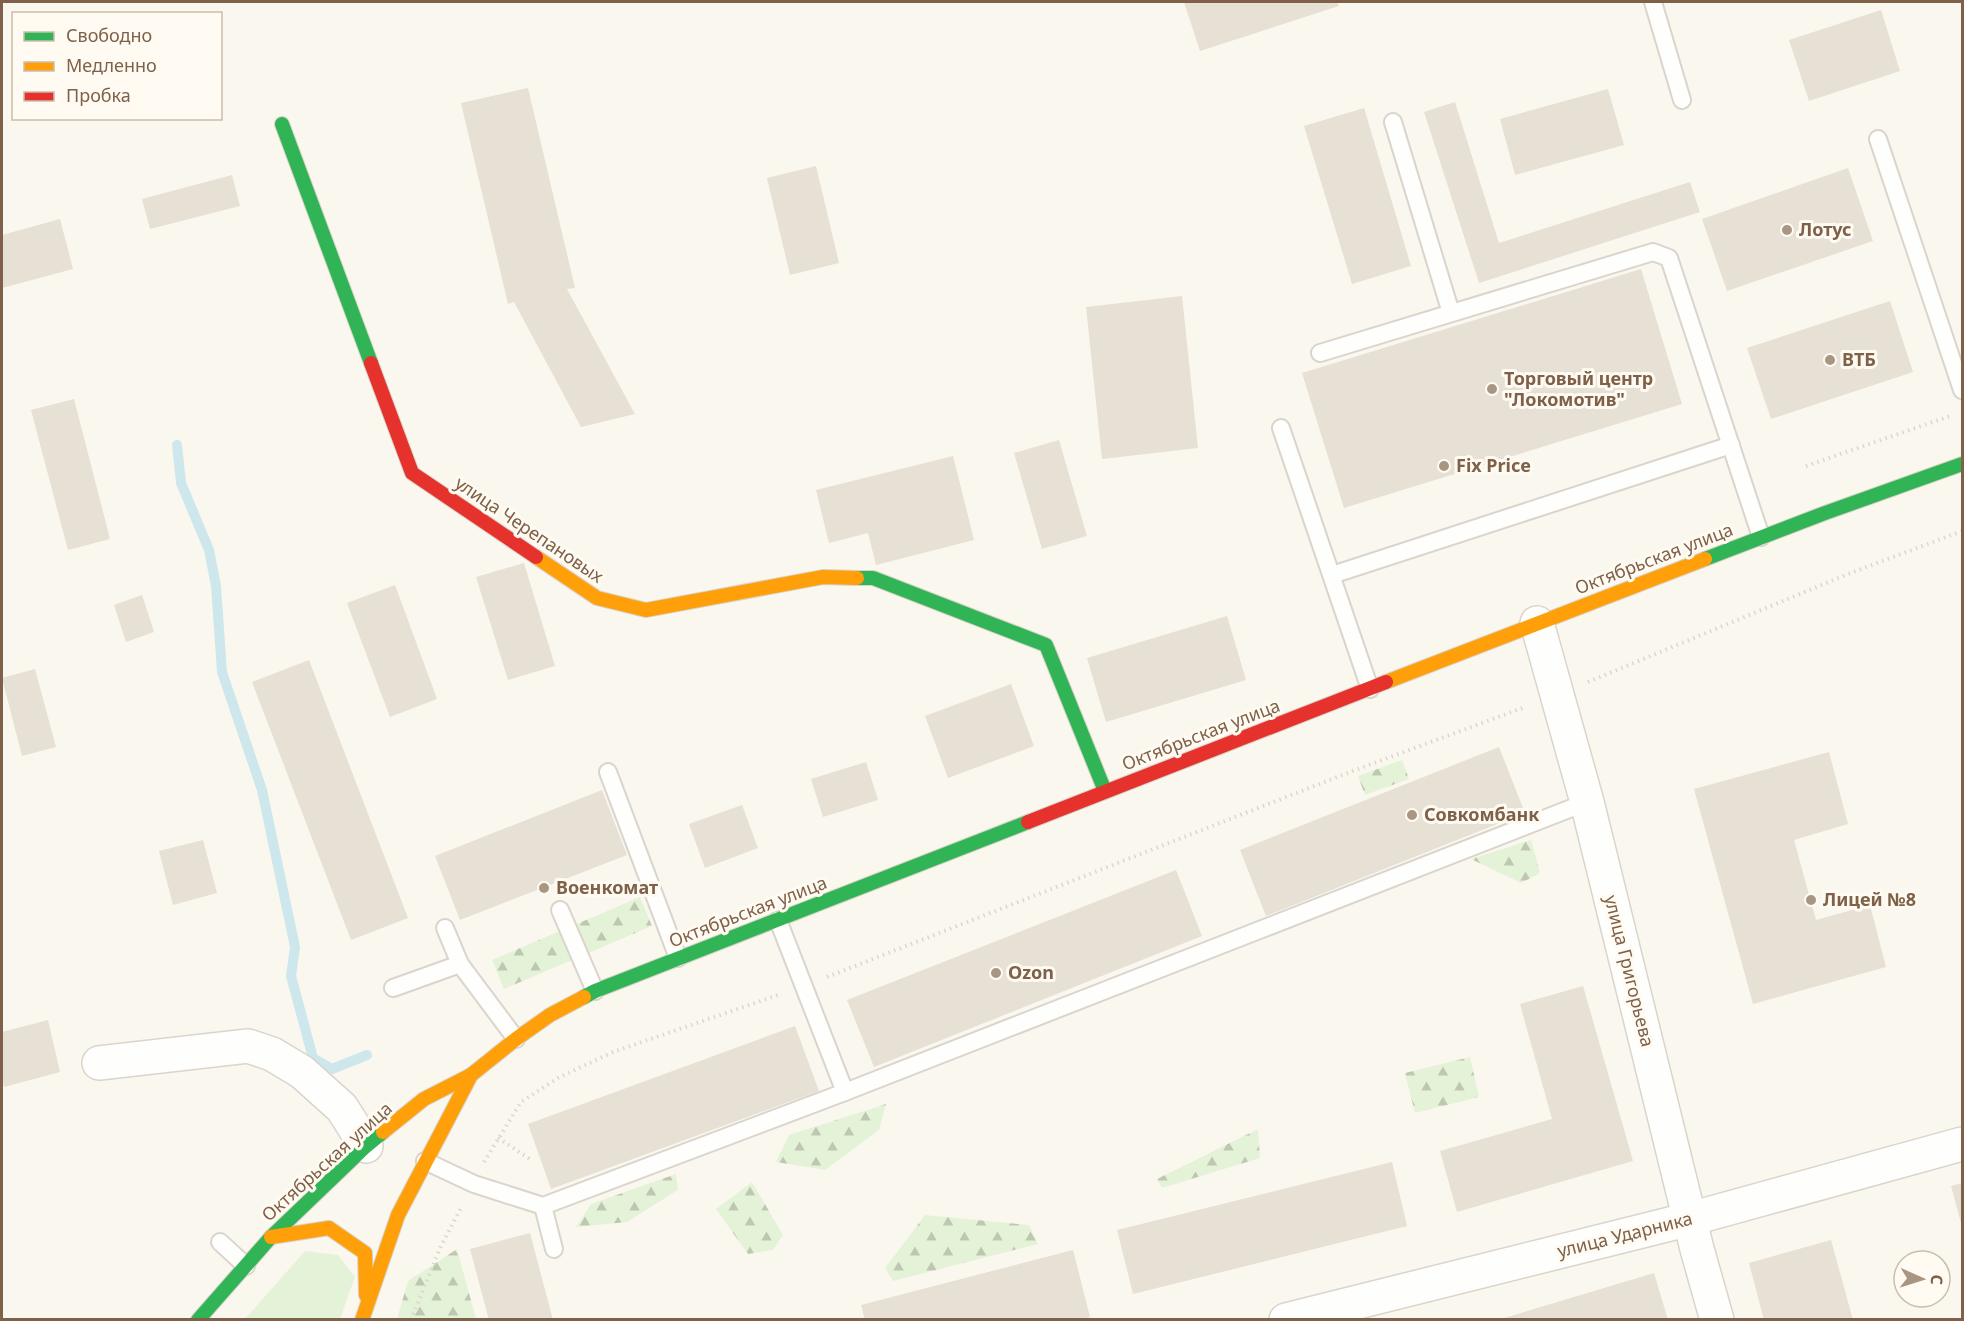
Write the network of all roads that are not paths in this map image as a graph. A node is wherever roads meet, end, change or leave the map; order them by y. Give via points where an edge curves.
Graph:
1 (1653, 2) edge
2 (1682, 100) dead end
3 (1393, 122) dead end
4 (282, 124) dead end
5 (1878, 139) dead end
6 (1451, 313) junction
7 (1320, 353) dead end
8 (1962, 390) edge
9 (1281, 428) dead end
10 (1731, 446) junction
11 (1962, 464) edge
12 (1761, 537) junction
13 (1332, 575) junction
14 (1537, 623) junction
15 (1371, 689) junction
16 (608, 772) dead end
17 (1105, 791) junction
18 (1587, 802) junction
19 (560, 910) dead end
20 (778, 920) junction
21 (445, 928) dead end
22 (678, 958) junction
23 (460, 964) junction
24 (393, 988) dead end
25 (595, 990) junction
26 (516, 1040) junction
27 (99, 1063) dead end
28 (471, 1075) junction
29 (845, 1092) junction
30 (1962, 1144) edge
31 (366, 1146) junction
32 (425, 1161) junction
33 (543, 1206) junction
34 (1690, 1219) junction
35 (271, 1237) junction
36 (220, 1242) dead end
37 (554, 1248) dead end
38 (246, 1266) junction
39 (364, 1314) edge
40 (198, 1320) edge
41 (1286, 1320) edge
42 (1717, 1320) edge

1 - 2 lane
3 - 6 lane
4 - 17 street, улица Черепановых via 412,473 597,598 646,610 823,577 873,578 1046,645
5 - 8 lane
6 - 7 lane
6 - 10 lane via 1653,252 1669,258
9 - 13 lane
10 - 12 lane
10 - 13 lane
11 - 12 street, Октябрьская улица
12 - 14 street, Октябрьская улица
13 - 15 lane
14 - 15 street, Октябрьская улица
14 - 18 street, улица Григорьева
15 - 17 street, Октябрьская улица
16 - 22 lane
17 - 20 street, Октябрьская улица
18 - 29 lane
18 - 34 street, улица Григорьева
19 - 25 lane
20 - 22 street, Октябрьская улица
20 - 29 lane
21 - 23 lane
22 - 25 street, Октябрьская улица
23 - 24 lane
23 - 26 lane
25 - 26 street, Октябрьская улица
26 - 28 street, Октябрьская улица
27 - 31 street via 248,1046 272,1054 302,1072 342,1108
28 - 31 street, Октябрьская улица via 424,1100
28 - 32 street, Октябрьская улица
29 - 33 lane
30 - 34 street, улица Ударника
31 - 35 street, Октябрьская улица
32 - 33 lane via 474,1184
32 - 39 street, Октябрьская улица via 398,1215
33 - 37 lane
34 - 41 street, улица Ударника
34 - 42 street, улица Григорьева
35 - 38 street, Октябрьская улица
35 - 39 street via 329,1228 365,1253
36 - 38 lane
38 - 40 street

